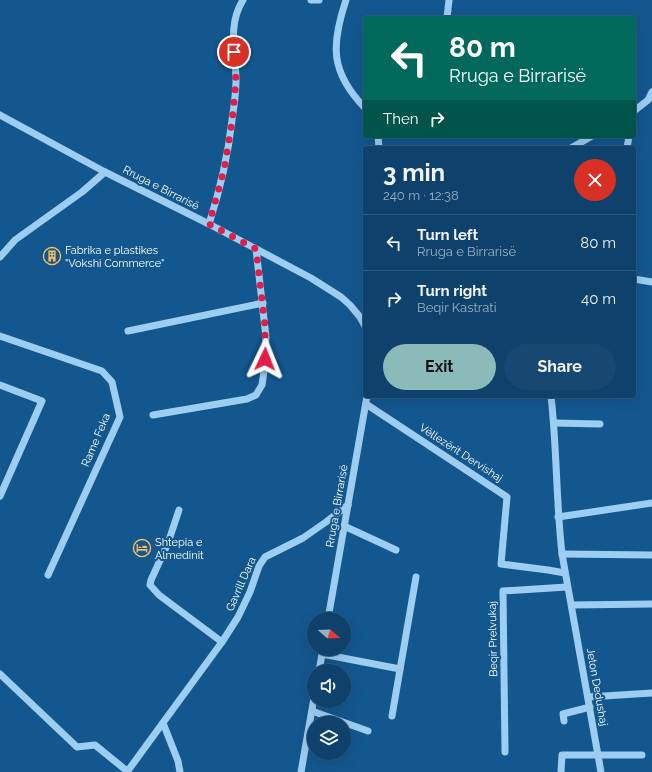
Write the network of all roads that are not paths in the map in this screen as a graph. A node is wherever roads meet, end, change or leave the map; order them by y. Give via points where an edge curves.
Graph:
1 (243, 0) edge
2 (311, 0) edge
3 (318, 0) edge
4 (346, 0) edge
5 (449, 0) edge
6 (447, 16) edge
7 (652, 92) edge
8 (363, 106) edge
9 (636, 109) edge
10 (0, 115) edge
11 (588, 138) edge
12 (574, 146) edge
13 (105, 172) junction
14 (209, 224) junction
15 (256, 249) junction
16 (0, 257) edge
17 (636, 279) edge
18 (652, 282) edge
19 (263, 303) junction
20 (363, 323) edge
21 (128, 331) dead end
22 (0, 336) edge
23 (0, 385) edge
24 (551, 398) edge
25 (366, 400) edge
26 (152, 415) dead end
27 (554, 423) junction
28 (600, 424) dead end
29 (0, 496) edge
30 (652, 503) edge
31 (348, 505) junction
32 (179, 510) dead end
33 (558, 517) junction
34 (344, 526) junction
35 (396, 550) dead end
36 (562, 554) junction
37 (652, 555) edge
38 (565, 573) junction
39 (48, 575) dead end
40 (416, 577) dead end
41 (567, 587) junction
42 (652, 604) edge
43 (572, 605) junction
44 (329, 612) edge
45 (222, 642) junction
46 (340, 656) edge
47 (400, 669) junction
48 (0, 674) edge
49 (652, 693) edge
50 (588, 698) junction
51 (590, 707) junction
52 (313, 708) edge
53 (312, 712) junction
54 (392, 716) dead end
55 (564, 720) dead end
56 (163, 723) junction
57 (368, 731) dead end
58 (505, 752) dead end
59 (598, 755) junction
60 (642, 755) dead end
61 (127, 772) edge
62 (180, 772) edge
63 (301, 772) edge
64 (560, 772) edge
65 (601, 772) edge

1 - 14 street via 233,33 236,81 232,122 224,170
2 - 3 street
4 - 8 street via 337,33 336,61 347,86
5 - 6 street
7 - 9 street via 648,100
10 - 13 street, Rruga e Birrarisë
11 - 12 street
13 - 14 street, Rruga e Birrarisë
13 - 16 street via 82,192 15,240
14 - 15 street, Rruga e Birrarisë
15 - 19 street
15 - 20 street, Rruga e Birrarisë via 341,297
17 - 18 street
19 - 21 street
19 - 26 street via 266,337 264,371 262,385 256,395 247,399
22 - 39 street, Rame Feka via 102,371 112,382 120,417
23 - 29 street via 42,401
24 - 27 street, Jeton Dedushaj
25 - 31 street, Rruga e Birrarisë
25 - 38 street, Vëllezërit Dervishaj via 507,497 501,564
27 - 28 street
27 - 33 street, Jeton Dedushaj
30 - 33 street
31 - 34 street, Rruga e Birrarisë
31 - 45 street, Gavrill Dara via 303,538 265,557 238,617
32 - 45 street via 150,585 159,595
33 - 36 street, Jeton Dedushaj
34 - 35 street
34 - 44 street, Rruga e Birrarisë
36 - 37 street
36 - 38 street, Jeton Dedushaj
38 - 41 street, Jeton Dedushaj
40 - 47 street
41 - 43 street, Jeton Dedushaj
41 - 58 street, Beqir Prelvukaj via 503,591
42 - 43 street
43 - 50 street, Jeton Dedushaj
45 - 56 street, Gavrill Dara
46 - 47 street
47 - 54 street
48 - 61 street via 77,747 95,745
49 - 50 street
50 - 51 street, Jeton Dedushaj
51 - 55 street via 563,714
51 - 59 street, Jeton Dedushaj
52 - 53 street
53 - 57 street
53 - 63 street
56 - 61 street, Gavrill Dara
56 - 62 street
59 - 60 street
59 - 64 street via 562,755
59 - 65 street, Jeton Dedushaj

